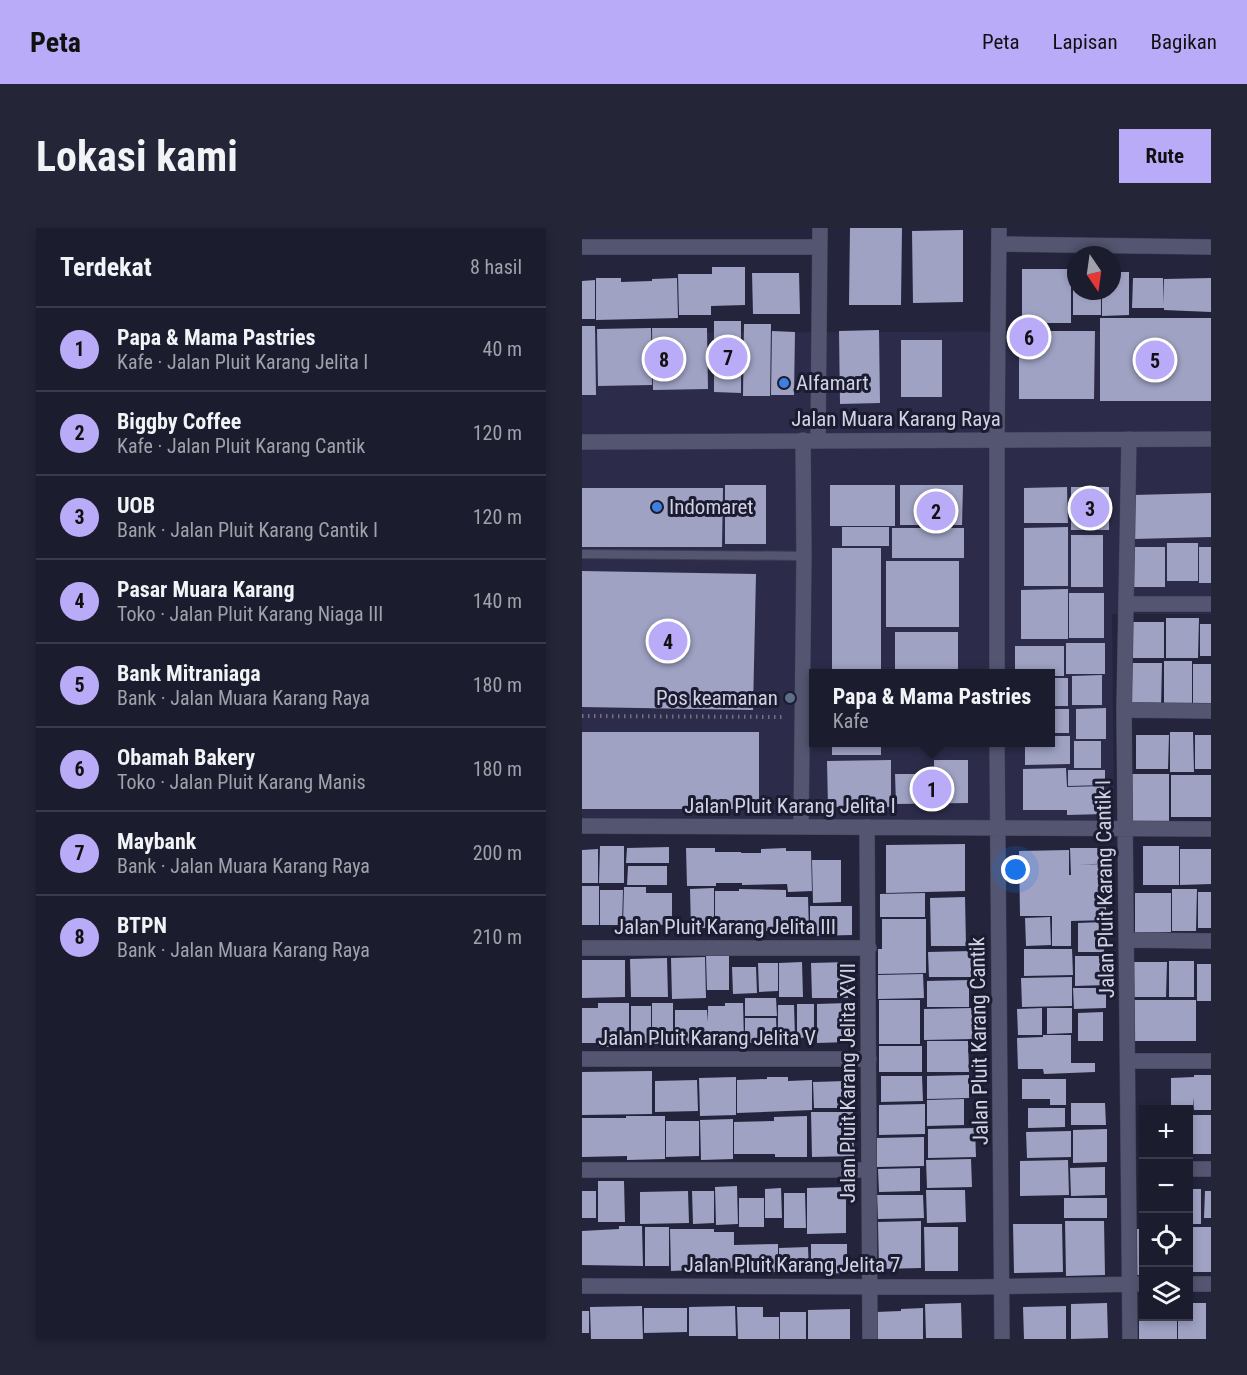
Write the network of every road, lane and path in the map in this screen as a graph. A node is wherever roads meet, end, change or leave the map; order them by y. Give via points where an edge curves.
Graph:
1 (820, 228) edge
2 (999, 236) edge
3 (582, 247) edge
4 (820, 247) junction
5 (1211, 247) edge
6 (997, 439) junction
7 (1129, 439) junction
8 (1211, 439) edge
9 (802, 440) junction
10 (818, 440) junction
11 (582, 442) edge
12 (582, 555) edge
13 (804, 556) junction
14 (1126, 604) junction
15 (1211, 604) edge
16 (997, 669) edge
17 (1125, 710) junction
18 (1211, 711) edge
19 (582, 716) edge
20 (801, 717) junction
21 (997, 747) edge
22 (582, 826) edge
23 (801, 826) junction
24 (867, 827) junction
25 (997, 829) junction
26 (1126, 829) junction
27 (1211, 829) edge
28 (1127, 940) junction
29 (1211, 941) edge
30 (582, 948) edge
31 (869, 948) junction
32 (582, 1059) edge
33 (869, 1059) junction
34 (1211, 1060) edge
35 (1128, 1061) junction
36 (1136, 1169) edge
37 (1193, 1169) edge
38 (1211, 1169) edge
39 (582, 1170) edge
40 (869, 1170) junction
41 (1137, 1284) edge
42 (1193, 1284) edge
43 (1211, 1284) edge
44 (582, 1286) edge
45 (870, 1286) junction
46 (1002, 1286) junction
47 (870, 1339) edge
48 (1002, 1339) edge
49 (1130, 1339) edge

1 - 4 street
2 - 5 street
2 - 6 street
3 - 4 street
4 - 10 street
6 - 7 street, Jalan Muara Karang Raya
6 - 10 street, Jalan Muara Karang Raya
6 - 16 street
7 - 8 street, Jalan Muara Karang Raya
7 - 14 street, Jalan Pluit Karang Cantik I
9 - 10 street, Jalan Muara Karang Raya
9 - 11 street, Jalan Muara Karang Raya
9 - 13 street
12 - 13 lane
13 - 20 street
14 - 15 street
14 - 17 street, Jalan Pluit Karang Cantik I
17 - 18 street
17 - 26 street, Jalan Pluit Karang Cantik I
19 - 20 path
20 - 23 street
21 - 25 street, Jalan Pluit Karang Cantik
22 - 23 street, Jalan Pluit Karang Jelita I
23 - 24 street, Jalan Pluit Karang Jelita I
24 - 25 street, Jalan Pluit Karang Jelita I
24 - 31 street, Jalan Pluit Karang Jelita XVII
25 - 26 street, Jalan Pluit Karang Jelita I
25 - 46 street, Jalan Pluit Karang Cantik
26 - 27 street, Jalan Pluit Karang Jelita I
26 - 28 street, Jalan Pluit Karang Cantik I
28 - 29 street
28 - 35 street, Jalan Pluit Karang Cantik I
30 - 31 street, Jalan Pluit Karang Jelita III
31 - 33 street, Jalan Pluit Karang Jelita XVII
32 - 33 street, Jalan Pluit Karang Jelita V
33 - 40 street, Jalan Pluit Karang Jelita XVII
34 - 35 street
35 - 36 street, Jalan Pluit Karang Cantik I
36 - 41 street, Jalan Pluit Karang Cantik I
37 - 38 street
39 - 40 street
40 - 45 street, Jalan Pluit Karang Jelita XVII
41 - 46 street, Jalan Pluit Karang Jelita 7
41 - 49 street, Jalan Pluit Karang Cantik I
42 - 43 street
44 - 45 street, Jalan Pluit Karang Jelita 7
45 - 46 street, Jalan Pluit Karang Jelita 7
45 - 47 street, Jalan Pluit Karang Jelita XVII
46 - 48 street, Jalan Pluit Karang Cantik

